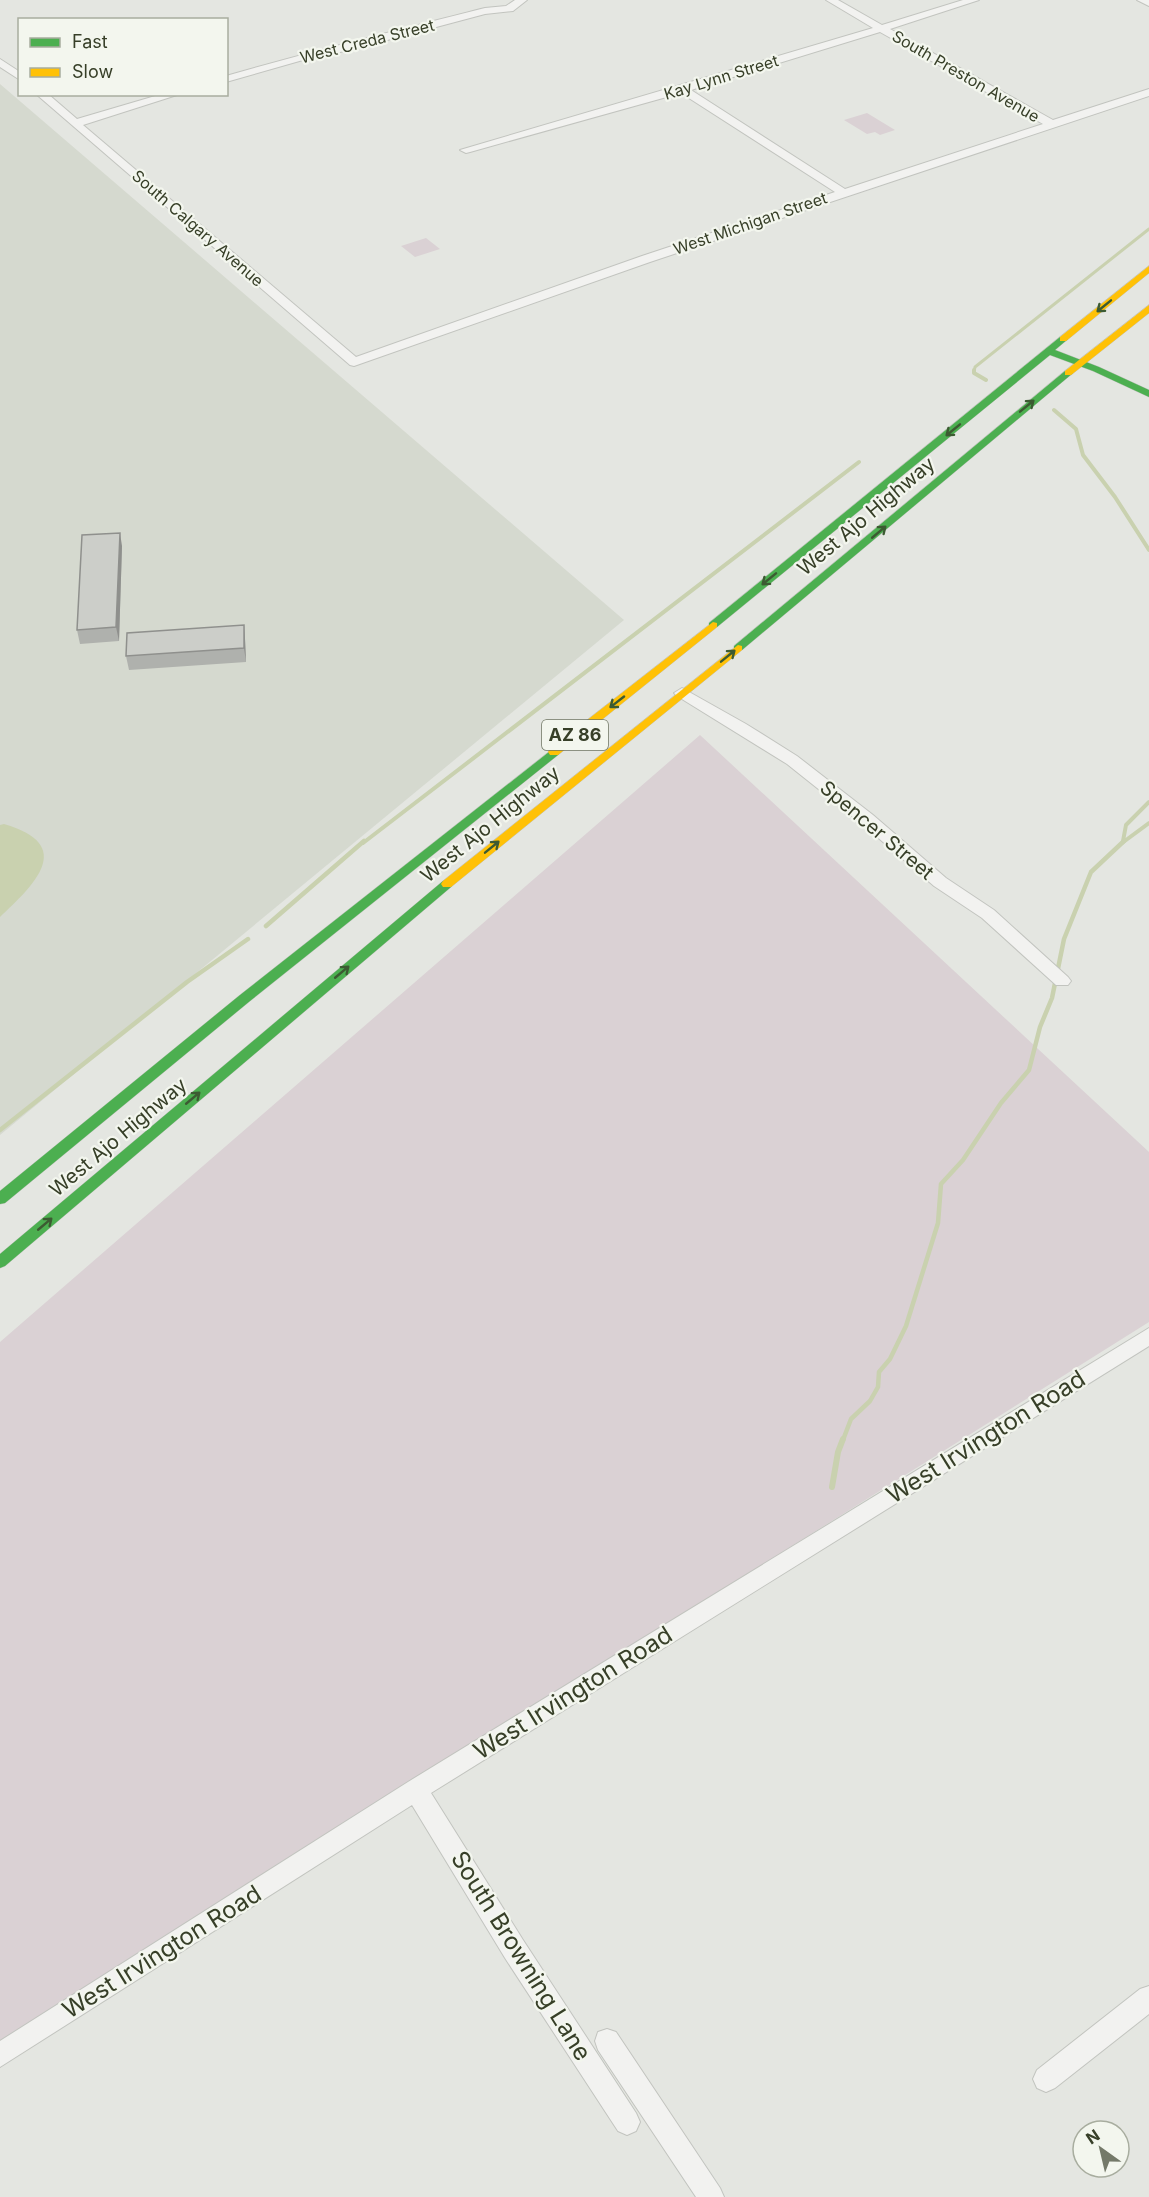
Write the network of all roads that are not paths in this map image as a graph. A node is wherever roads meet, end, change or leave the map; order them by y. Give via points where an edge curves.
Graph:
1 (522, 0) edge
2 (831, 0) edge
3 (974, 0) edge
4 (1142, 0) edge
5 (1149, 3) edge
6 (882, 28) junction
7 (0, 62) edge
8 (18, 76) edge
9 (228, 78) edge
10 (682, 89) junction
11 (1149, 92) edge
12 (43, 96) edge
13 (167, 96) edge
14 (77, 123) junction
15 (1051, 124) junction
16 (466, 150) dead end
17 (842, 192) junction
18 (1149, 269) edge
19 (1149, 308) edge
20 (1049, 351) junction
21 (354, 362) joint
22 (1081, 363) junction
23 (1149, 394) edge
24 (731, 610) junction
25 (678, 681) junction
26 (1062, 981) dead end
27 (0, 1199) edge
28 (0, 1262) edge
29 (1149, 1336) edge
30 (416, 1790) junction
31 (1149, 1998) edge
32 (607, 2042) dead end
33 (0, 2055) edge
34 (1046, 2079) dead end
35 (627, 2122) dead end
36 (711, 2197) edge

1 - 9 street, West Creda Street via 508,9 455,18
2 - 6 street, South Preston Avenue
3 - 6 street, Kay Lynn Street
4 - 5 street
6 - 10 street, Kay Lynn Street
6 - 15 street, South Preston Avenue
7 - 8 street
10 - 16 street, Kay Lynn Street
10 - 17 street
11 - 15 street, West Michigan Street
12 - 14 street, South Calgary Avenue
13 - 14 street
14 - 21 street, South Calgary Avenue
15 - 17 street, West Michigan Street
17 - 21 street, West Michigan Street
18 -> 20 main road, West Ajo Highway / AZ 86
19 - 22 main road, West Ajo Highway / AZ 86
20 - 22 main road
20 -> 24 main road, West Ajo Highway / AZ 86
22 - 23 main road
25 -> 22 main road, West Ajo Highway / AZ 86
24 - 25 main road via 729,621 682,659
24 -> 27 main road, West Ajo Highway / AZ 86
25 - 26 street, Spencer Street via 792,760 940,882 988,914
28 -> 25 main road, West Ajo Highway / AZ 86 via 467,867
29 - 30 street, West Irvington Road
30 - 33 street, West Irvington Road
30 - 35 street, South Browning Lane
31 - 34 street
32 - 36 street, South Browning Lane

